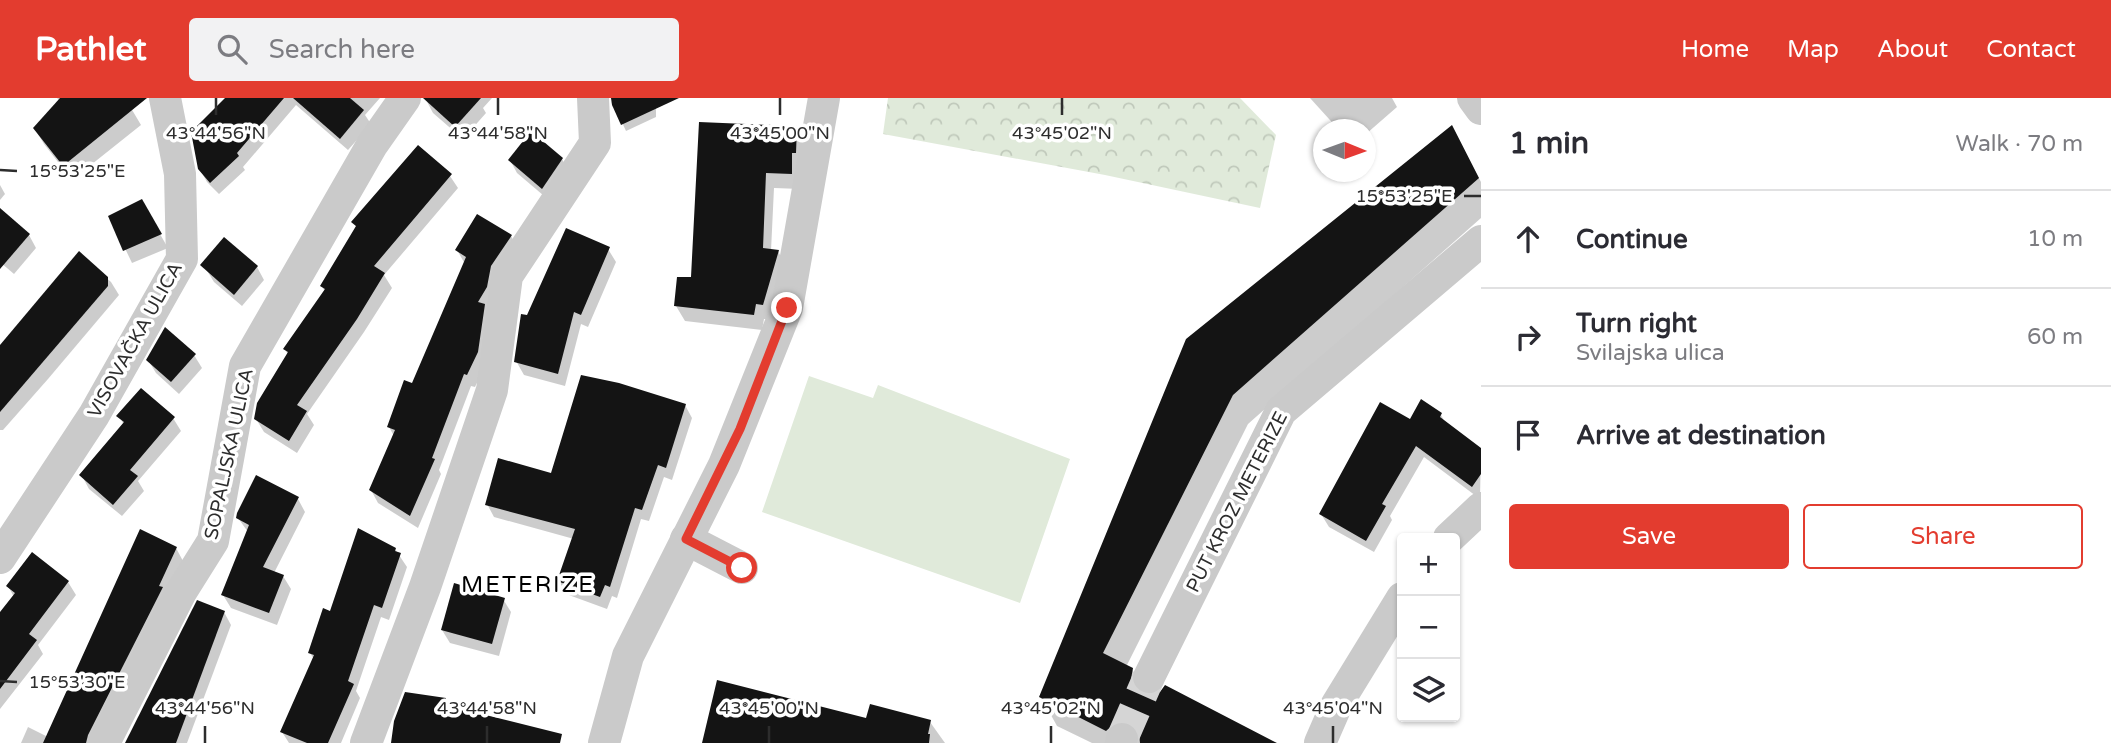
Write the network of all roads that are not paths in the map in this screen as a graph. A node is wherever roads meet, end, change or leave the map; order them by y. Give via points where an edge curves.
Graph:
1 (165, 98) edge
2 (405, 98) edge
3 (593, 98) edge
4 (824, 98) edge
5 (1473, 98) edge
6 (1481, 109) edge
7 (1481, 241) edge
8 (1481, 508) edge
9 (1454, 533) edge
10 (686, 539) junction
11 (0, 558) edge
12 (742, 568) dead end
13 (1397, 606) edge
14 (1149, 677) tunnel mouth
15 (104, 743) edge
16 (366, 743) edge
17 (604, 743) edge
18 (1320, 743) edge

1 - 11 street, VISOVAČKA ULICA via 180,174 182,259 94,415
2 - 15 street, SOPALJSKA ULICA via 372,145 245,366 213,541 181,592
3 - 16 street via 595,144 507,276 492,390
4 - 10 street via 787,308 740,429
5 - 6 street
7 - 14 street, PUT KROZ METERIZE via 1281,411
8 - 9 street
10 - 12 street
10 - 17 street via 628,656
13 - 18 street

